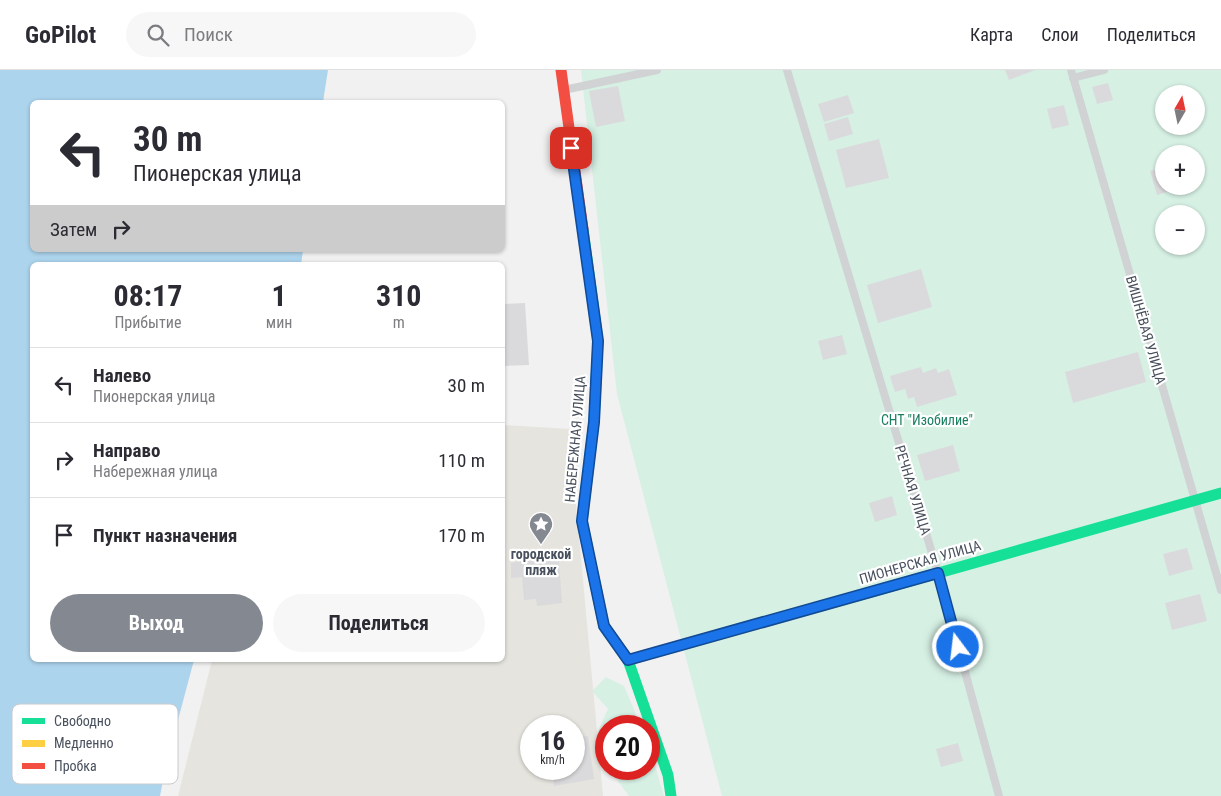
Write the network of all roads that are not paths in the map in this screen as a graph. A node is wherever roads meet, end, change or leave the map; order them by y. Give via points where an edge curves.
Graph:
1 (561, 70) edge
2 (658, 70) edge
3 (787, 70) edge
4 (1070, 70) edge
5 (1104, 70) edge
6 (1073, 78) junction
7 (563, 90) junction
8 (1221, 493) edge
9 (1196, 500) junction
10 (938, 573) junction
11 (1221, 590) edge
12 (628, 660) junction
13 (671, 796) edge
14 (999, 796) edge

1 - 7 street, НАБЕРЕЖНАЯ УЛИЦА
2 - 7 lane
3 - 10 lane, РЕЧНАЯ УЛИЦА
4 - 6 lane, ВИШНЁВАЯ УЛИЦА
5 - 6 lane
6 - 9 lane, ВИШНЁВАЯ УЛИЦА
7 - 12 street, НАБЕРЕЖНАЯ УЛИЦА via 598,341 594,422 582,521 604,626
8 - 9 street, ПИОНЕРСКАЯ УЛИЦА
9 - 10 street, ПИОНЕРСКАЯ УЛИЦА
9 - 11 lane, ВИШНЁВАЯ УЛИЦА
10 - 12 street, ПИОНЕРСКАЯ УЛИЦА
10 - 14 lane, РЕЧНАЯ УЛИЦА
12 - 13 street, НАБЕРЕЖНАЯ УЛИЦА via 668,775

